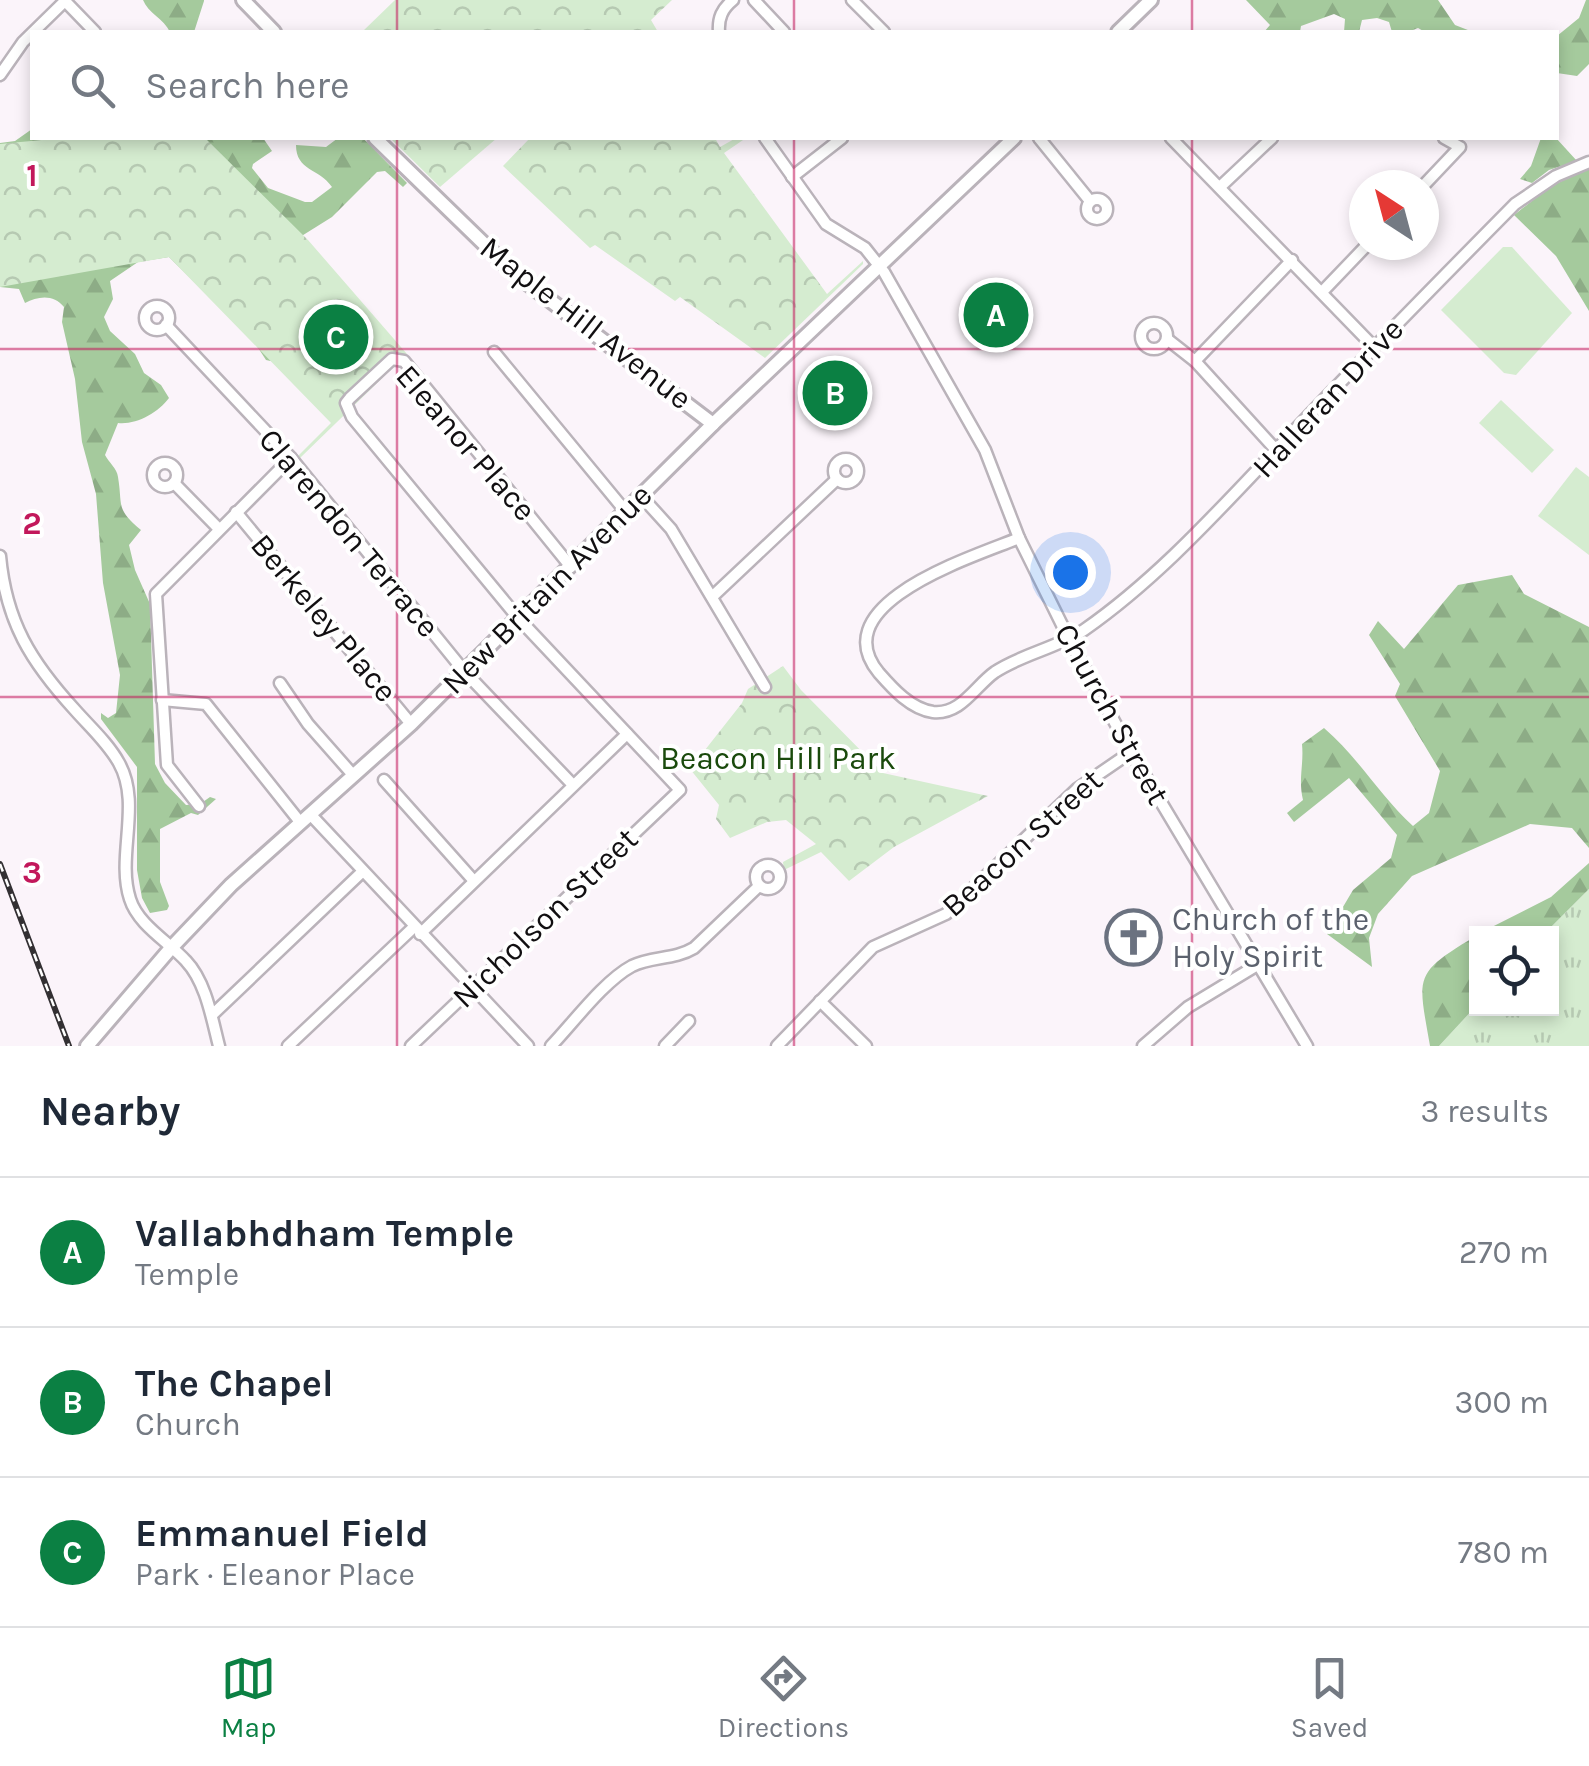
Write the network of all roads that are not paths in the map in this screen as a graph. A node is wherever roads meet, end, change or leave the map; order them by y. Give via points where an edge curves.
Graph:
1 (243, 0) edge
2 (732, 0) edge
3 (754, 0) edge
4 (852, 0) edge
5 (1151, 0) edge
6 (65, 1) edge
7 (35, 30) edge
8 (94, 30) edge
9 (272, 30) edge
10 (720, 30) edge
11 (782, 30) edge
12 (882, 30) edge
13 (1120, 30) edge
14 (30, 35) edge
15 (0, 75) edge
16 (377, 140) edge
17 (766, 140) edge
18 (839, 140) edge
19 (1012, 140) edge
20 (1041, 140) edge
21 (1173, 140) edge
22 (1270, 140) edge
23 (1448, 140) edge
24 (1589, 162) edge
25 (1438, 170) edge
26 (792, 176) junction
27 (1222, 186) junction
28 (1090, 202) dead end
29 (1292, 260) junction
30 (1352, 260) edge
31 (881, 267) junction
32 (1322, 292) junction
33 (166, 326) dead end
34 (1166, 339) dead end
35 (1374, 348) junction
36 (494, 352) dead end
37 (1196, 361) junction
38 (713, 424) junction
39 (1276, 450) junction
40 (291, 458) junction
41 (837, 479) dead end
42 (174, 483) dead end
43 (642, 496) junction
44 (236, 512) junction
45 (626, 512) junction
46 (219, 528) junction
47 (1019, 538) junction
48 (0, 556) edge
49 (572, 566) junction
50 (714, 596) junction
51 (519, 619) junction
52 (1068, 637) junction
53 (464, 671) junction
54 (280, 683) dead end
55 (765, 686) dead end
56 (162, 700) junction
57 (410, 724) junction
58 (627, 734) junction
59 (1130, 752) junction
60 (353, 775) junction
61 (384, 780) dead end
62 (573, 785) junction
63 (199, 806) dead end
64 (305, 818) junction
65 (362, 872) junction
66 (474, 881) junction
67 (759, 886) dead end
68 (417, 930) junction
69 (171, 948) junction
70 (1259, 964) junction
71 (472, 989) junction
72 (820, 1002) junction
73 (212, 1016) junction
74 (689, 1021) dead end
75 (87, 1046) edge
76 (220, 1046) edge
77 (288, 1046) edge
78 (411, 1046) edge
79 (528, 1046) edge
80 (550, 1046) edge
81 (665, 1046) edge
82 (777, 1046) edge
83 (866, 1046) edge
84 (1143, 1046) edge
85 (1307, 1046) edge

1 - 9 main road
2 - 10 street
3 - 11 street
4 - 12 street
5 - 13 main road
6 - 7 street
6 - 8 street
14 - 15 street
16 - 38 main road, Maple Hill Avenue via 514,274
17 - 26 street, Church Street
18 - 26 street
19 - 31 main road, New Britain Avenue
20 - 28 street
21 - 27 street
22 - 27 street
23 - 25 street via 1460,147
24 - 35 street, Halleran Drive via 1515,204
26 - 31 street, Church Street via 826,224 865,248
27 - 29 street
29 - 32 street
29 - 37 street
30 - 32 street
31 - 38 main road, New Britain Avenue
31 - 47 street, Church Street via 985,450
32 - 35 street
33 - 40 street, Clarendon Terrace
34 - 37 street
35 - 39 street, Halleran Drive
36 - 45 street
37 - 39 street
38 - 43 main road, New Britain Avenue
39 - 52 street, Halleran Drive via 1188,544
40 - 44 street
40 - 53 street, Clarendon Terrace
41 - 50 street
42 - 46 street
43 - 45 main road, New Britain Avenue
43 - 50 street
44 - 46 street
44 - 57 street, Berkeley Place
45 - 49 main road, New Britain Avenue
46 - 56 street via 156,594
47 - 52 street, Church Street
47 - 52 street, Halleran Drive via 927,576 889,601 868,630 871,660 910,704 935,712 968,698 996,671
48 - 69 street via 7,603 26,648 122,768 130,903
49 - 51 main road, New Britain Avenue
49 - 51 street, Eleanor Place via 404,361 392,359 354,393 346,403 352,417
50 - 55 street
51 - 53 main road, New Britain Avenue
51 - 58 street
52 - 59 street, Church Street
53 - 57 main road, New Britain Avenue
53 - 62 street, Clarendon Terrace
54 - 60 street
56 - 63 street via 167,764
56 - 64 street via 206,704
57 - 60 main road, New Britain Avenue
58 - 62 street
58 - 71 street, Nicholson Street via 680,790
59 - 70 street, Church Street
59 - 72 street, Beacon Street via 1077,790 946,914 874,947
60 - 64 main road, New Britain Avenue
61 - 66 street
62 - 66 street
64 - 65 street
64 - 69 main road, New Britain Avenue
65 - 68 street
65 - 73 street
66 - 68 street
67 - 80 street via 681,956 632,966
68 - 71 street
68 - 77 street
69 - 73 street via 195,972
69 - 75 main road, New Britain Avenue
70 - 84 street via 1188,1007
70 - 85 street, Church Street
71 - 78 street, Nicholson Street
71 - 79 street
72 - 82 street, Beacon Street
72 - 83 street
73 - 76 street
74 - 81 street

